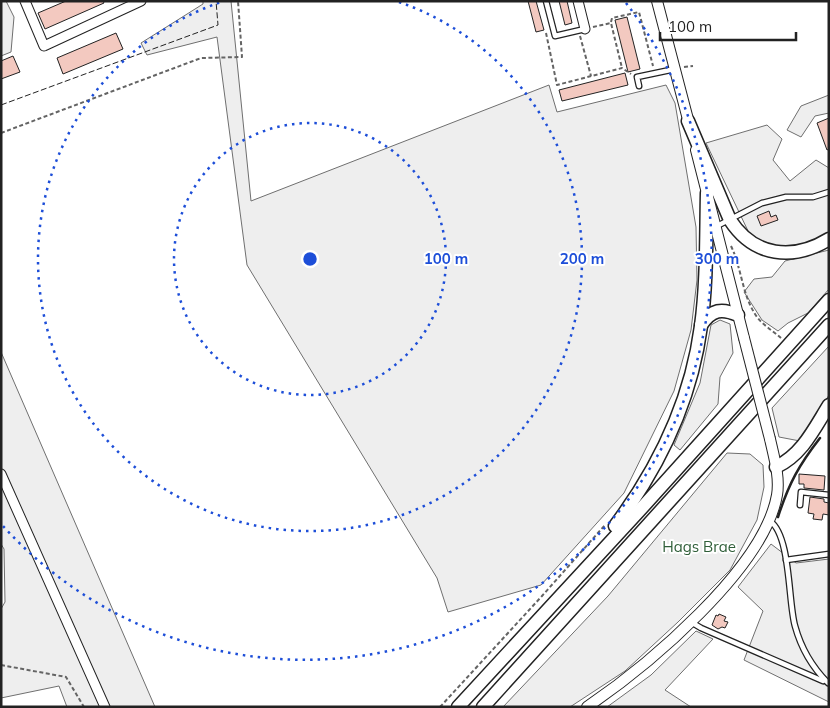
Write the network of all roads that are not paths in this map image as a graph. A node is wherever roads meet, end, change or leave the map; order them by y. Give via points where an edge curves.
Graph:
1 (25, 1) edge
2 (141, 1) edge
3 (546, 1) edge
4 (578, 1) edge
5 (658, 1) edge
6 (585, 28) joint
7 (675, 69) junction
8 (639, 86) dead end
9 (688, 121) junction
10 (829, 192) edge
11 (707, 193) joint
12 (730, 220) junction
13 (711, 229) junction
14 (829, 239) edge
15 (829, 300) edge
16 (738, 315) junction
17 (701, 325) junction
18 (829, 325) edge
19 (829, 405) edge
20 (776, 467) junction
21 (1, 474) edge
22 (829, 495) edge
23 (800, 505) dead end
24 (769, 521) junction
25 (829, 554) edge
26 (786, 560) junction
27 (579, 574) junction
28 (690, 621) junction
29 (828, 683) edge
30 (105, 707) edge
31 (458, 707) edge
32 (483, 707) edge
33 (588, 707) edge

1 - 2 street via 44,46
3 - 6 lane via 555,36
4 - 6 street
5 - 7 street
7 - 8 lane via 637,77
7 - 9 street
9 - 11 street
9 - 12 main road
10 - 12 lane via 762,203
11 - 13 main road
12 - 13 lane
12 - 14 main road via 746,239 770,251 802,251
13 - 16 street via 719,241
13 - 17 main road
15 - 27 main road
16 - 17 main road via 719,311 707,316
16 - 20 street, bridge
17 - 27 main road via 690,378 669,438 629,507
18 - 32 main road
19 - 20 main road via 803,447 790,460
20 - 24 street via 777,494
21 - 30 street
22 - 23 lane via 801,492
24 - 26 lane via 778,532
24 - 28 street via 729,580
25 - 26 lane
26 - 29 lane via 795,626 808,659
27 - 31 main road
28 - 29 lane
28 - 33 street via 638,669

